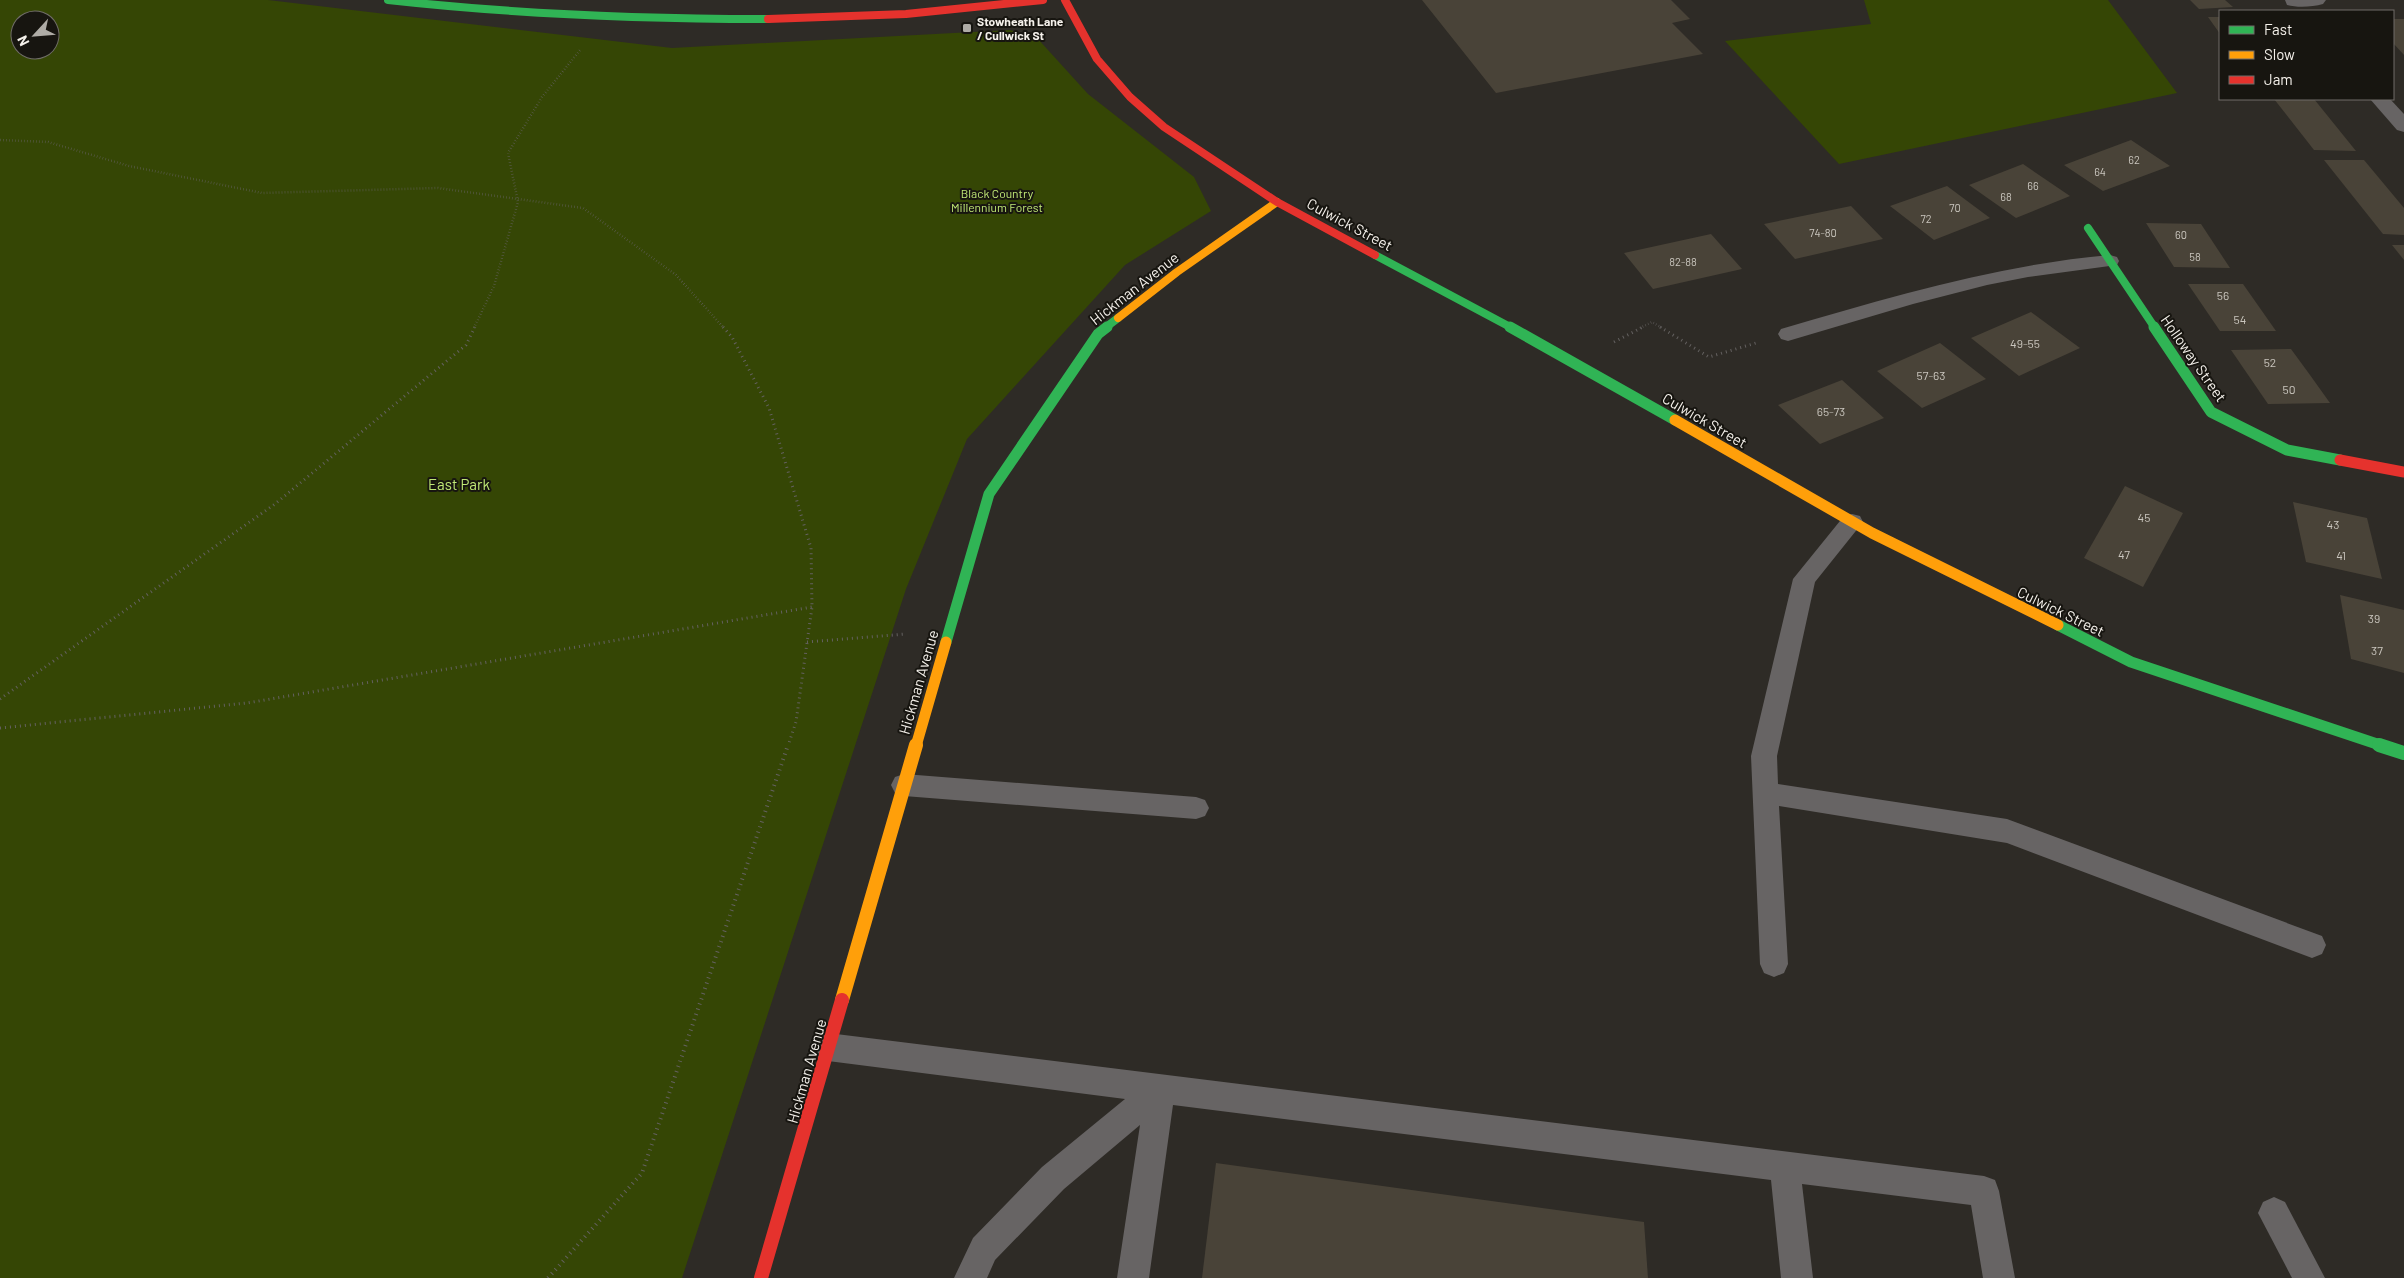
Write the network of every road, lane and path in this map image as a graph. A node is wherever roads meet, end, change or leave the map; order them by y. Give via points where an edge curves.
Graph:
1 (388, 0) edge
2 (1042, 0) edge
3 (1065, 0) edge
4 (2317, 0) edge
5 (2296, 4) edge
6 (607, 18) junction
7 (2381, 100) edge
8 (2404, 126) edge
9 (0, 140) edge
10 (517, 199) junction
11 (1277, 202) junction
12 (2088, 228) dead end
13 (2110, 261) junction
14 (1788, 334) joint
15 (1575, 362) junction
16 (2404, 472) edge
17 (1852, 522) junction
18 (812, 607) junction
19 (949, 630) junction
20 (807, 642) junction
21 (0, 699) edge
22 (0, 728) edge
23 (2404, 753) edge
24 (904, 785) junction
25 (1766, 793) junction
26 (1196, 808) dead end
27 (2312, 945) dead end
28 (1774, 964) dead end
29 (828, 1047) junction
30 (1160, 1089) junction
31 (1785, 1167) junction
32 (2274, 1213) dead end
33 (548, 1278) edge
34 (761, 1278) edge
35 (970, 1278) edge
36 (1133, 1278) edge
37 (1798, 1278) edge
38 (1999, 1278) edge
39 (2309, 1278) edge

1 - 6 street
2 - 6 street via 856,17
3 - 11 street, Culwick Street via 1097,59 1130,97 1164,127
4 - 5 street
6 - 10 path via 542,97 508,153
7 - 8 street
9 - 10 path via 48,142 129,166 262,193 438,188
10 - 18 path via 583,208 676,275 732,337 770,408 811,548
10 - 21 path via 494,286 466,346 275,504
11 - 15 street, Culwick Street
11 - 19 street, Hickman Avenue via 1177,272 1098,334 989,494
12 - 13 street, Holloway Street
13 - 14 lane via 2070,263 1976,280
13 - 16 street, Holloway Street via 2211,412 2287,450
14 - 15 path via 1708,357 1652,322
15 - 17 street, Culwick Street
17 - 23 street, Culwick Street via 2130,662
17 - 25 lane via 1804,579 1764,756
18 - 20 path
18 - 22 path via 247,703
19 - 20 path
19 - 24 street, Hickman Avenue
20 - 33 path via 796,722 642,1173
24 - 26 lane
24 - 29 street, Hickman Avenue
25 - 27 lane via 2007,831
25 - 28 lane
29 - 30 lane
29 - 34 street, Hickman Avenue
30 - 31 lane
30 - 35 lane via 1052,1178 984,1248
30 - 36 lane
31 - 37 lane
31 - 38 lane via 1984,1191
32 - 39 lane

